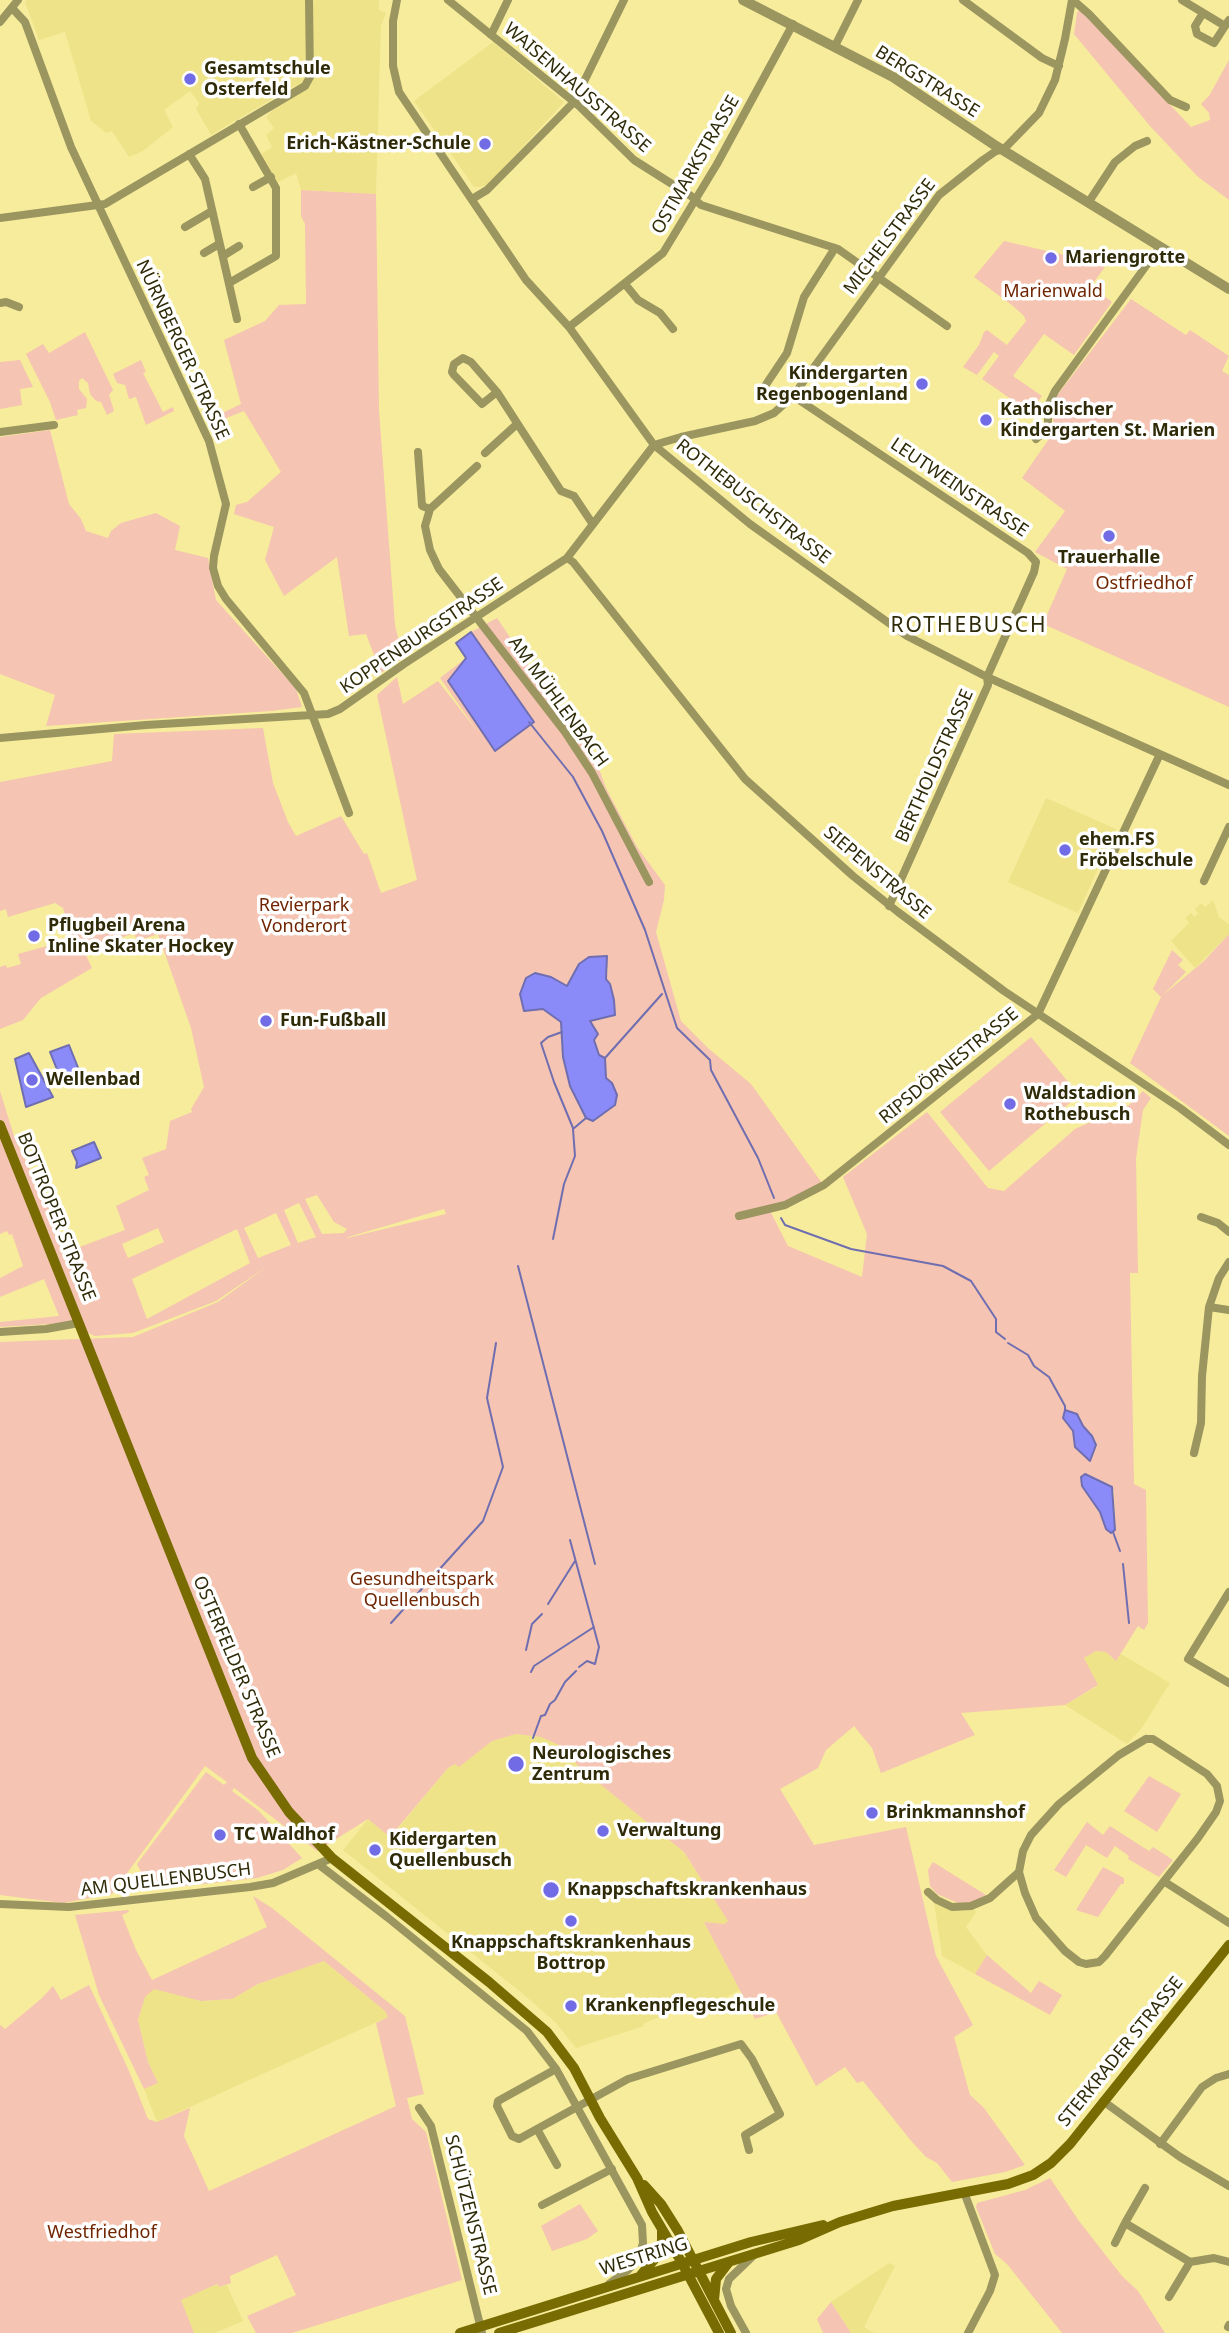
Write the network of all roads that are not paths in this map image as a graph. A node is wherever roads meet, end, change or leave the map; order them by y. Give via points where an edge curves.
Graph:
1 (18, 0) edge
2 (309, 0) edge
3 (397, 0) edge
4 (448, 0) edge
5 (508, 0) edge
6 (624, 0) edge
7 (743, 0) edge
8 (858, 0) edge
9 (963, 0) edge
10 (1072, 0) edge
11 (1182, 0) edge
12 (12, 8) junction
13 (1203, 13) junction
14 (0, 22) edge
15 (1227, 23) edge
16 (793, 24) junction
17 (491, 35) junction
18 (835, 46) junction
19 (1059, 66) junction
20 (574, 102) junction
21 (1186, 107) dead end
22 (239, 124) junction
23 (1147, 141) dead end
24 (1004, 149) junction
25 (189, 154) junction
26 (271, 177) junction
27 (253, 187) dead end
28 (472, 199) junction
29 (696, 199) junction
30 (1088, 203) junction
31 (99, 206) junction
32 (212, 211) junction
33 (0, 218) edge
34 (185, 227) dead end
35 (219, 244) junction
36 (239, 246) dead end
37 (835, 248) junction
38 (1159, 248) junction
39 (204, 253) dead end
40 (223, 256) junction
41 (879, 276) junction
42 (229, 283) junction
43 (625, 284) junction
44 (1229, 289) edge
45 (0, 303) edge
46 (19, 307) dead end
47 (237, 319) dead end
48 (947, 326) dead end
49 (569, 327) junction
50 (673, 328) dead end
51 (496, 392) junction
52 (791, 398) junction
53 (517, 424) junction
54 (54, 425) dead end
55 (0, 432) edge
56 (1036, 439) dead end
57 (654, 446) junction
58 (418, 452) dead end
59 (485, 453) dead end
60 (477, 466) dead end
61 (430, 509) junction
62 (592, 523) junction
63 (567, 558) junction
64 (476, 618) junction
65 (987, 677) junction
66 (312, 714) junction
67 (0, 738) edge
68 (1160, 754) junction
69 (1229, 785) edge
70 (349, 813) dead end
71 (1229, 827) edge
72 (1204, 881) dead end
73 (649, 882) dead end
74 (890, 906) junction
75 (1038, 1014) junction
76 (0, 1125) edge
77 (1229, 1145) edge
78 (739, 1216) dead end
79 (1201, 1217) dead end
80 (1229, 1232) edge
81 (1229, 1262) edge
82 (1209, 1307) junction
83 (1229, 1310) edge
84 (79, 1323) junction
85 (0, 1332) edge
86 (1194, 1453) dead end
87 (1229, 1592) edge
88 (1229, 1683) edge
89 (332, 1858) junction
90 (318, 1864) junction
91 (1019, 1872) junction
92 (1165, 1882) junction
93 (928, 1892) dead end
94 (0, 1904) edge
95 (1229, 1923) edge
96 (1229, 1945) edge
97 (457, 1958) junction
98 (449, 1968) junction
99 (533, 2019) junction
100 (524, 2029) junction
101 (556, 2069) junction
102 (1229, 2074) edge
103 (591, 2100) junction
104 (1103, 2101) junction
105 (578, 2107) junction
106 (419, 2108) dead end
107 (537, 2129) junction
108 (1160, 2144) junction
109 (749, 2150) dead end
110 (557, 2165) dead end
111 (612, 2169) junction
112 (1033, 2175) joint
113 (637, 2178) junction
114 (1229, 2186) edge
115 (1144, 2188) dead end
116 (967, 2192) junction
117 (542, 2205) dead end
118 (634, 2208) junction
119 (652, 2212) junction
120 (840, 2222) junction
121 (1125, 2223) junction
122 (662, 2226) junction
123 (1115, 2243) dead end
124 (756, 2253) junction
125 (687, 2262) junction
126 (729, 2262) junction
127 (1190, 2262) junction
128 (1229, 2262) edge
129 (692, 2273) junction
130 (639, 2277) junction
131 (606, 2286) junction
132 (1169, 2297) dead end
133 (714, 2304) junction
134 (481, 2330) edge
135 (460, 2333) edge
136 (499, 2333) edge
137 (719, 2333) edge
138 (731, 2333) edge
139 (746, 2333) edge
140 (968, 2333) edge

1 - 12 street
2 - 22 street via 310,76 305,86
3 - 28 street, ROTHEBUSCHSTRASSE via 393,21 397,88
4 - 17 street, WAISENHAUSSTRASSE
5 - 17 street
6 - 20 street
7 - 16 street, BERGSTRASSE
8 - 18 street
9 - 19 street
10 - 19 street, MICHELSTRASSE
10 - 21 street via 1170,100
11 - 13 street
12 - 14 street
12 - 31 street, NÜRNBERGER STRASSE via 25,22 65,135
13 - 15 street
13 - 15 street via 1195,26 1197,34 1214,43
16 - 18 street, BERGSTRASSE
16 - 29 street, OSTMARKSTRASSE
17 - 20 street, WAISENHAUSSTRASSE
18 - 24 street, BERGSTRASSE via 905,84
19 - 24 street, MICHELSTRASSE via 1039,113
20 - 28 street via 487,190
20 - 29 street, WAISENHAUSSTRASSE via 634,160
22 - 25 street
22 - 26 street
23 - 30 street via 1115,162
24 - 30 street, BERGSTRASSE
24 - 41 street, MICHELSTRASSE via 945,188
25 - 31 street
25 - 32 street via 205,179
26 - 27 street
26 - 42 street via 276,188 276,256
28 - 49 street, ROTHEBUSCHSTRASSE via 526,280
29 - 37 street, WAISENHAUSSTRASSE via 701,205
29 - 43 street, OSTMARKSTRASSE via 663,253
30 - 38 street, BERGSTRASSE
31 - 33 street
31 - 66 street, NÜRNBERGER STRASSE via 209,441 226,504 214,556 218,586 299,686
32 - 34 street
32 - 35 street
35 - 39 street
35 - 40 street
36 - 40 street
37 - 41 street, WAISENHAUSSTRASSE
37 - 52 street via 804,297 787,353 763,389
38 - 44 street, BERGSTRASSE
38 - 56 street via 1055,391 1048,408 1048,428
40 - 42 street
41 - 48 street, WAISENHAUSSTRASSE
41 - 52 street, MICHELSTRASSE
42 - 47 street
43 - 49 street, OSTMARKSTRASSE
43 - 50 street
45 - 46 street
49 - 57 street, ROTHEBUSCHSTRASSE
51 - 51 street via 471,362 456,361 453,375 482,404
51 - 53 street
52 - 57 street via 755,421
52 - 65 street, LEUTWEINSTRASSE via 1035,559 1034,572
53 - 59 street
53 - 62 street via 561,491 573,496
54 - 55 street
57 - 62 street, KOPPENBURGSTRASSE
57 - 65 street, ROTHEBUSCHSTRASSE via 750,524 898,631
58 - 61 street via 422,506
60 - 61 street
61 - 64 street, AM MÜHLENBACH via 425,526 432,556
62 - 63 street, KOPPENBURGSTRASSE
63 - 64 street, KOPPENBURGSTRASSE
63 - 74 street, SIEPENSTRASSE via 745,779
64 - 66 street, KOPPENBURGSTRASSE via 340,709
64 - 73 street, AM MÜHLENBACH via 592,773
65 - 68 street, ROTHEBUSCHSTRASSE
65 - 74 street, BERTHOLDSTRASSE via 988,685
66 - 67 street, KOPPENBURGSTRASSE
66 - 70 street, NÜRNBERGER STRASSE
68 - 69 street, ROTHEBUSCHSTRASSE
68 - 75 street, RIPSDÖRNESTRASSE
71 - 72 street
74 - 75 street, SIEPENSTRASSE
75 - 77 street, SIEPENSTRASSE
75 - 78 street, RIPSDÖRNESTRASSE via 824,1185 785,1205
76 - 84 main road, BOTTROPER STRASSE via 73,1291
79 - 80 street
81 - 82 street
82 - 83 street
82 - 86 street via 1201,1423
84 - 85 street
84 - 89 main road, OSTERFELDER STRASSE via 252,1758 289,1812
87 - 88 street via 1188,1659
89 - 90 street, AM QUELLENBUSCH
89 - 97 main road, OSTERFELDER STRASSE
90 - 94 street, AM QUELLENBUSCH via 273,1882 200,1894 69,1908
90 - 98 street
91 - 92 street via 1036,1918 1065,1951 1091,1965 1105,1956
91 - 92 street via 1027,1842 1059,1804 1119,1755 1153,1739 1207,1774 1220,1793 1216,1812
91 - 93 street via 990,1898 971,1906 952,1907
92 - 95 street
96 - 104 main road, STERKRADER STRASSE
97 - 98 street
97 - 99 main road, OSTERFELDER STRASSE
98 - 100 street
99 - 100 street
99 - 103 main road, OSTERFELDER STRASSE via 567,2058
100 - 101 street
101 - 105 street
101 - 107 street via 498,2101 512,2136 519,2139
102 - 108 street via 1202,2087
103 - 105 street
103 - 109 street via 628,2079 741,2044 780,2115 745,2136
103 - 113 main road, OSTERFELDER STRASSE
104 - 108 street
104 - 112 main road, STERKRADER STRASSE via 1070,2144
105 - 107 street
105 - 111 street
106 - 134 street, SCHÜTZENSTRASSE via 432,2126
107 - 110 street
108 - 114 street
111 - 117 street
111 - 118 street
112 - 116 main road, WESTRING
113 - 119 main road, OSTERFELDER STRASSE
113 - 125 main road, OSTERFELDER STRASSE via 678,2231
115 - 121 street
116 - 120 main road, WESTRING via 905,2203
116 - 140 street via 995,2276
118 - 119 street
118 - 131 street via 642,2225 641,2253
119 - 122 main road, OSTERFELDER STRASSE
120 - 124 main road, WESTRING
120 - 125 main road, WESTRING
121 - 123 street
121 - 127 street
122 - 125 main road, OSTERFELDER STRASSE
122 - 130 main road via 658,2255
124 - 126 main road, WESTRING
124 - 139 street via 729,2279 726,2289
125 - 129 main road, OSTERFELDER STRASSE
125 - 130 main road, WESTRING
126 - 129 main road, WESTRING
126 - 133 main road via 716,2279
127 - 128 street via 1214,2258
127 - 132 street
129 - 133 main road, OSTERFELDER STRASSE
129 - 136 main road, WESTRING
129 - 137 main road, OSTERFELDER STRASSE
130 - 131 main road, WESTRING
131 - 134 main road, WESTRING
133 - 138 main road, OSTERFELDER STRASSE
134 - 135 main road, WESTRING

